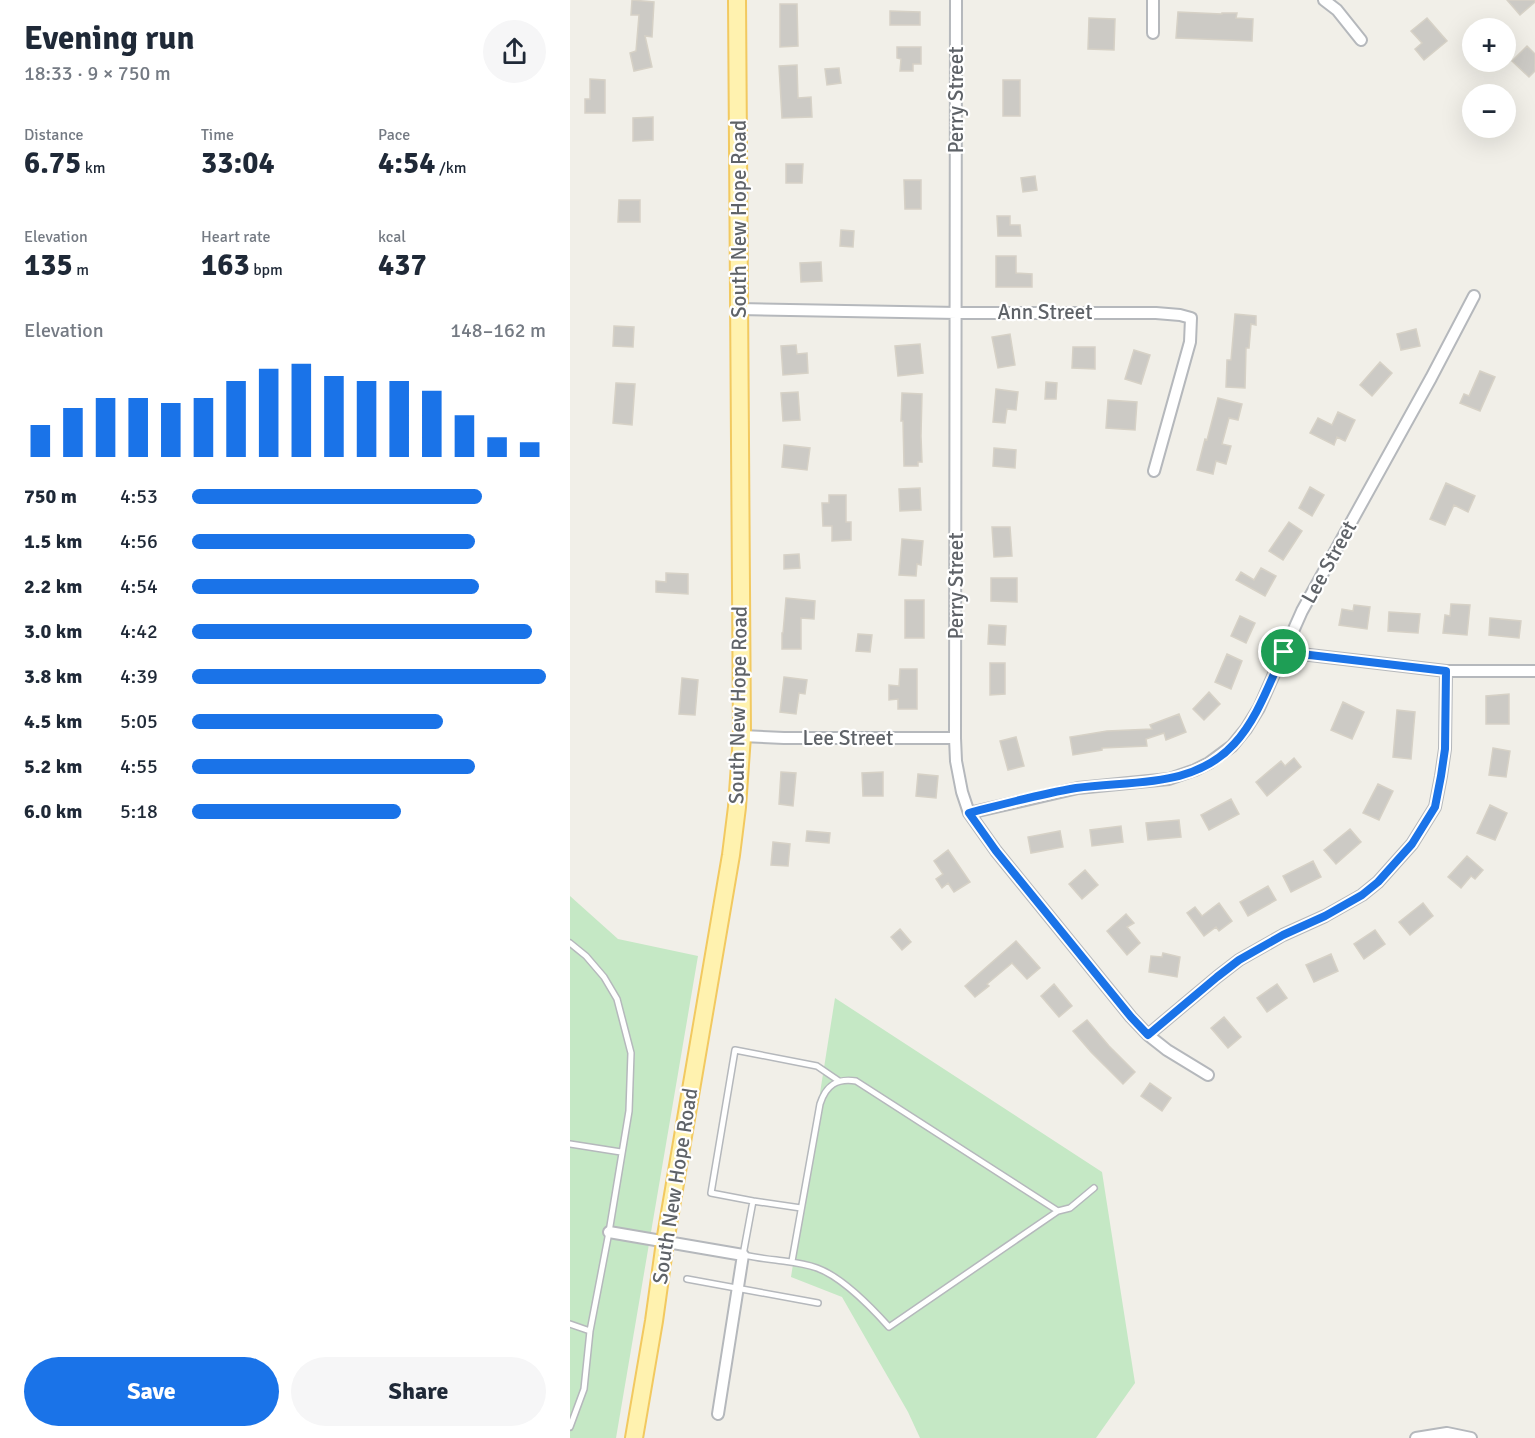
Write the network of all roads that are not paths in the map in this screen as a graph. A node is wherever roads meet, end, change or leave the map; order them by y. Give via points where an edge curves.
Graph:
1 (738, 0) edge
2 (956, 0) edge
3 (1153, 0) edge
4 (1324, 0) edge
5 (1153, 33) dead end
6 (1361, 40) dead end
7 (1474, 296) dead end
8 (740, 309) junction
9 (957, 313) junction
10 (1154, 471) dead end
11 (1284, 652) junction
12 (1446, 671) junction
13 (1535, 671) edge
14 (742, 736) junction
15 (955, 738) junction
16 (969, 813) junction
17 (570, 943) edge
18 (1148, 1035) junction
19 (1209, 1075) dead end
20 (839, 1081) junction
21 (570, 1144) edge
22 (621, 1152) junction
23 (1094, 1188) dead end
24 (753, 1201) junction
25 (801, 1208) junction
26 (1058, 1211) junction
27 (609, 1232) junction
28 (665, 1242) junction
29 (743, 1255) junction
30 (792, 1261) junction
31 (687, 1280) dead end
32 (738, 1288) junction
33 (818, 1303) dead end
34 (570, 1324) edge
35 (590, 1331) junction
36 (718, 1414) dead end
37 (570, 1427) edge
38 (634, 1438) edge
39 (1416, 1438) edge
40 (1471, 1438) edge

1 - 8 main road, South New Hope Road
2 - 9 street, Perry Street
3 - 5 street
4 - 6 street
7 - 11 street, Lee Street via 1302,611
8 - 9 street, Ann Street
8 - 14 main road, South New Hope Road
9 - 10 street, Ann Street via 1156,313 1191,318 1190,342
9 - 15 street, Perry Street
11 - 12 street
11 - 16 street, Lee Street via 1246,729 1221,755 1195,770 1169,779 1056,792
12 - 13 street
12 - 18 street via 1445,749 1435,807 1412,844 1362,895 1239,960
14 - 15 street, Lee Street
14 - 28 main road, South New Hope Road via 731,855
15 - 16 street, Perry Street via 956,761
16 - 18 street, Perry Street
17 - 22 lane via 604,977 616,999 632,1053 629,1111
18 - 19 street, Perry Street
20 - 24 lane via 817,1066 735,1050 711,1193
20 - 25 lane via 828,1088 820,1104
20 - 26 lane via 856,1081
21 - 22 lane
22 - 27 lane
23 - 26 lane via 1070,1208
24 - 25 lane
24 - 29 lane
25 - 30 lane
26 - 30 lane via 889,1327 843,1283 819,1268
27 - 28 street
27 - 35 lane
28 - 29 street
28 - 38 main road, South New Hope Road
29 - 30 lane
29 - 32 street
31 - 32 lane
32 - 33 lane
32 - 36 street
34 - 35 lane
35 - 37 lane via 584,1389
39 - 40 street via 1447,1432

